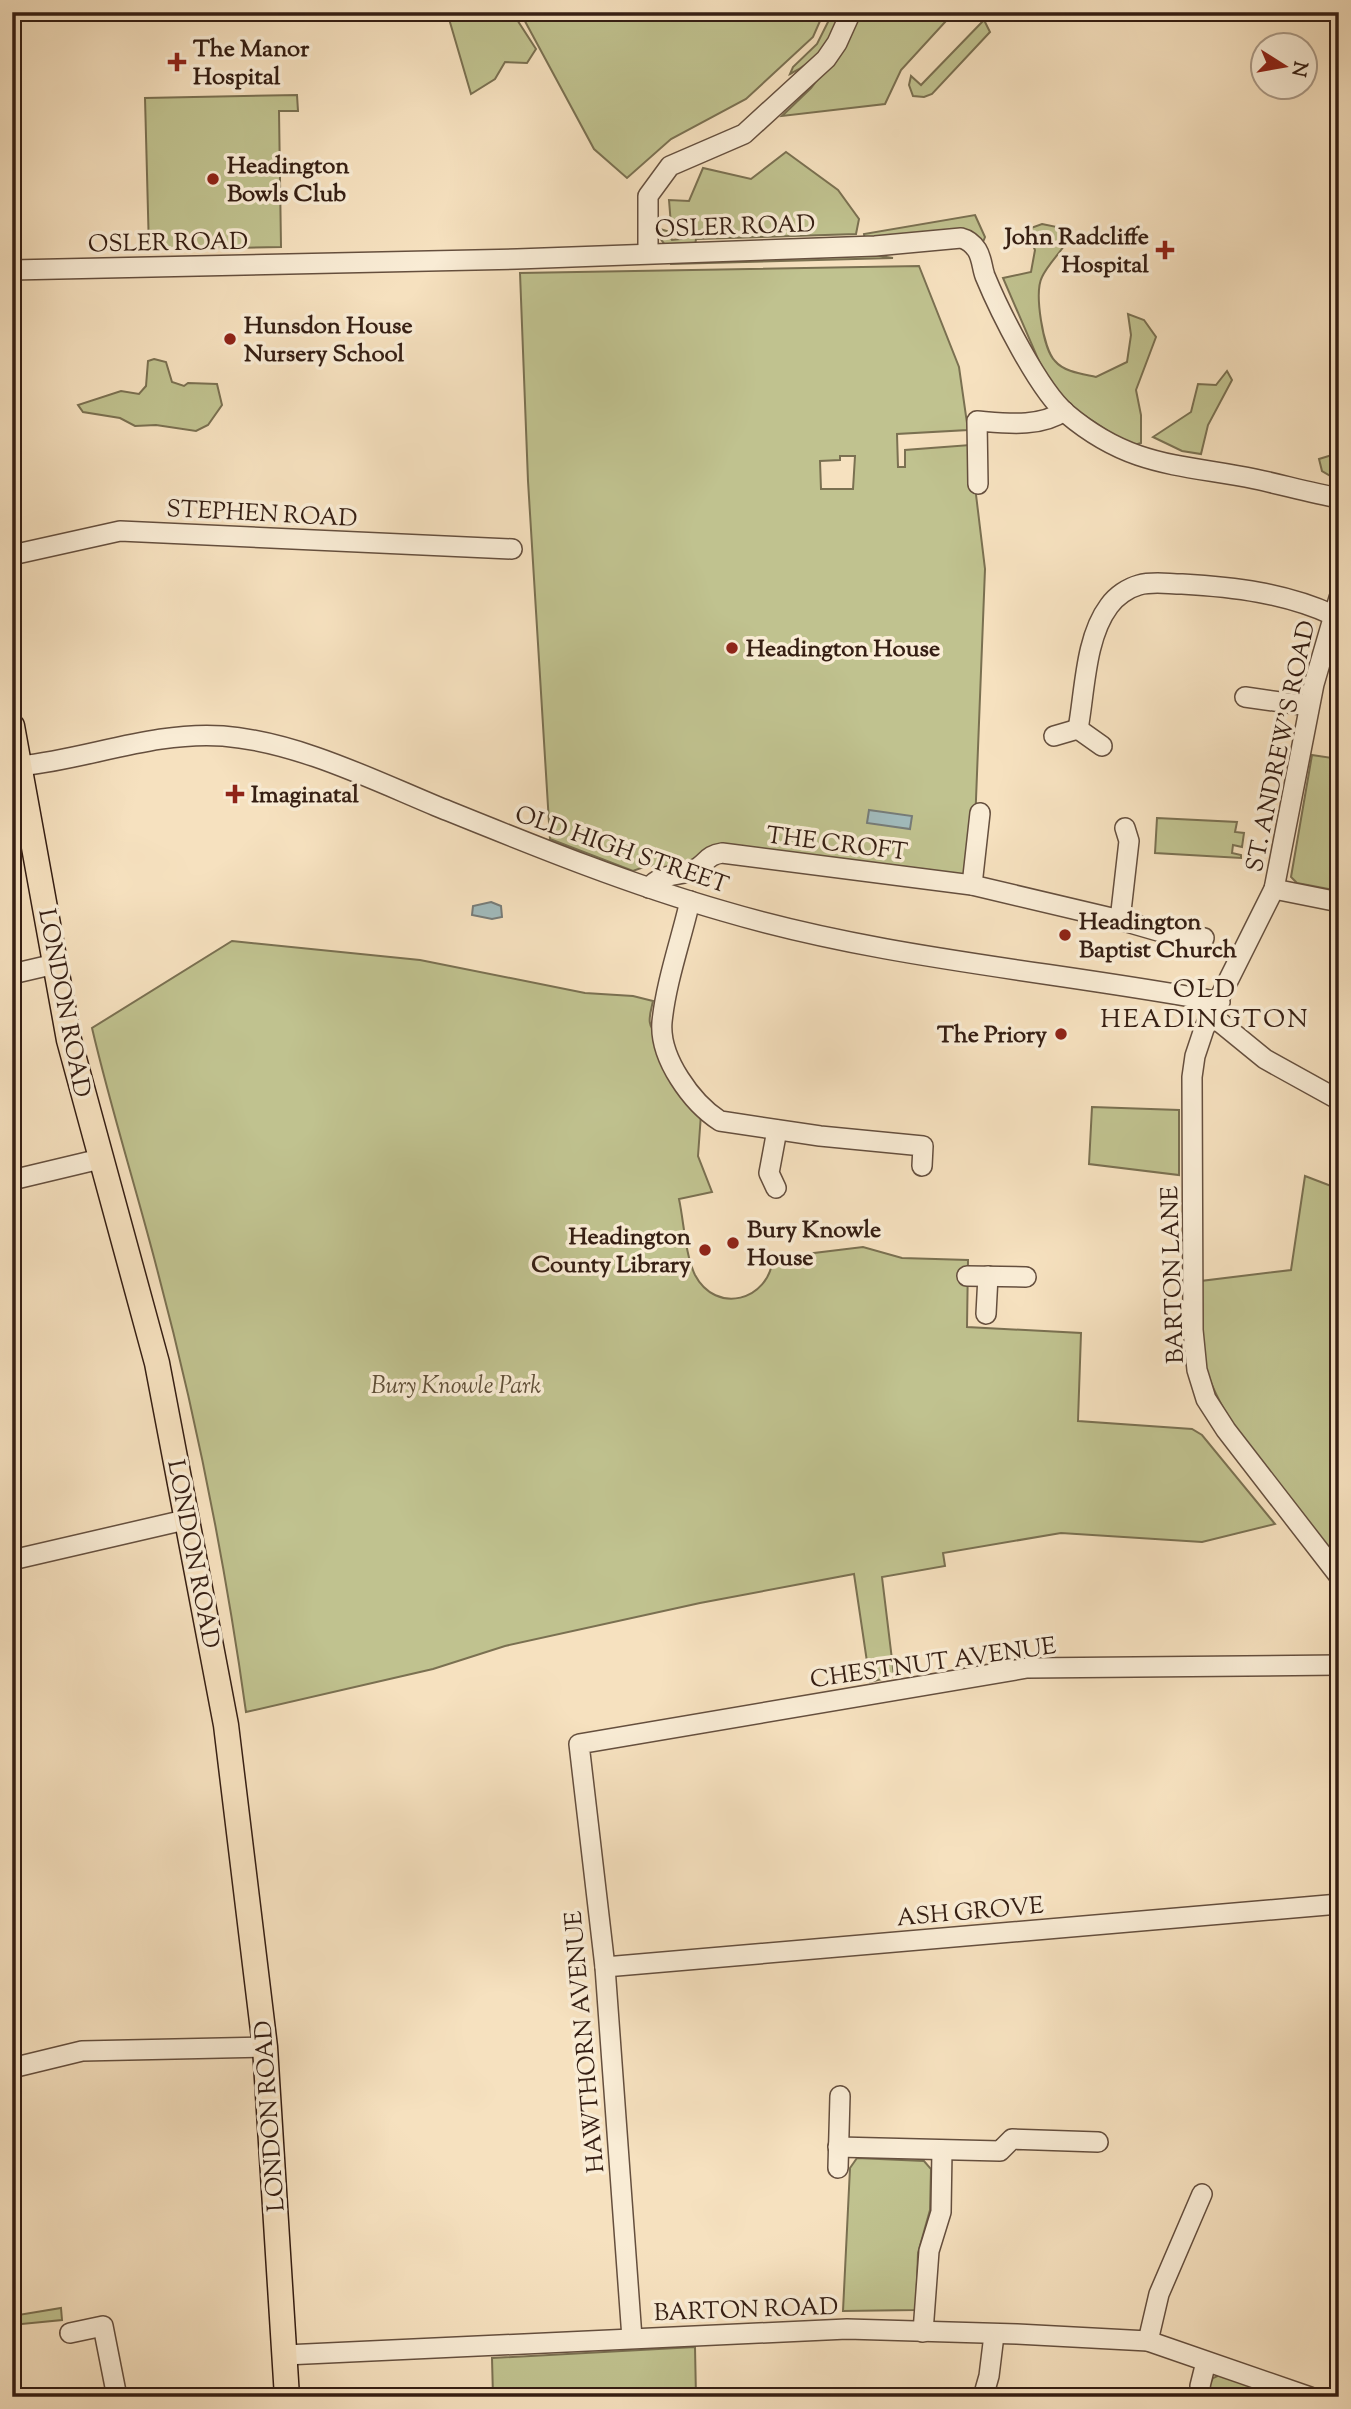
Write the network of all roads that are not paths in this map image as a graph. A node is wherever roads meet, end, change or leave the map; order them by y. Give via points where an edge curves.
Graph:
1 (851, 12) edge
2 (648, 253) junction
3 (12, 270) edge
4 (1064, 411) junction
5 (978, 484) dead end
6 (1339, 498) edge
7 (512, 549) dead end
8 (12, 555) edge
9 (1336, 607) edge
10 (1245, 697) dead end
11 (1309, 706) junction
12 (12, 726) edge
13 (1078, 729) junction
14 (1054, 736) dead end
15 (1102, 746) dead end
16 (16, 767) edge
17 (980, 813) dead end
18 (1125, 828) dead end
19 (700, 866) junction
20 (972, 885) junction
21 (649, 888) junction
22 (1274, 889) junction
23 (693, 902) junction
24 (1339, 902) edge
25 (1120, 919) junction
26 (1204, 938) dead end
27 (55, 964) junction
28 (12, 974) edge
29 (1215, 1009) junction
30 (1339, 1100) edge
31 (777, 1129) junction
32 (926, 1153) dead end
33 (100, 1159) junction
34 (12, 1180) edge
35 (776, 1188) dead end
36 (967, 1276) dead end
37 (988, 1276) junction
38 (1026, 1277) dead end
39 (986, 1314) dead end
40 (188, 1519) junction
41 (12, 1560) edge
42 (1339, 1576) edge
43 (1339, 1665) edge
44 (579, 1744) joint
45 (1339, 1904) edge
46 (605, 1967) junction
47 (265, 2047) junction
48 (12, 2068) edge
49 (840, 2096) dead end
50 (1098, 2141) dead end
51 (838, 2147) junction
52 (942, 2150) junction
53 (838, 2168) dead end
54 (1202, 2194) dead end
55 (923, 2332) junction
56 (70, 2333) dead end
57 (994, 2335) junction
58 (632, 2338) junction
59 (1148, 2342) junction
60 (285, 2355) junction
61 (1206, 2362) junction
62 (117, 2397) edge
63 (287, 2397) edge
64 (983, 2397) edge
65 (1202, 2397) edge
66 (1310, 2397) edge

1 - 2 street via 826,59 744,134 670,166 648,196
2 - 3 street, OSLER ROAD
2 - 4 street, OSLER ROAD via 967,240 977,250 1019,342
4 - 5 street via 1054,418 1017,424 977,421
4 - 6 street, OSLER ROAD via 1129,454
7 - 8 street, STEPHEN ROAD via 120,531
9 - 11 street, ST. ANDREW'S ROAD
9 - 13 street via 1237,589 1157,583 1132,588 1118,596 1101,619
10 - 11 street
11 - 22 street, ST. ANDREW'S ROAD
12 - 16 main road, LONDON ROAD
13 - 14 street
13 - 15 street
16 - 21 street, OLD HIGH STREET via 179,736 243,739 351,771
16 - 27 main road, LONDON ROAD
17 - 20 street
18 - 25 street via 1129,841
19 - 20 street, THE CROFT via 711,855 722,853
19 - 21 street, THE CROFT via 660,877
19 - 23 street
20 - 25 street, THE CROFT
21 - 23 street, OLD HIGH STREET
22 - 24 street
22 - 29 street, ST. ANDREW'S ROAD
23 - 29 street, OLD HIGH STREET via 844,942
23 - 31 street via 662,1025 666,1048 686,1087 710,1115 720,1121
25 - 26 street, THE CROFT via 1165,933
27 - 28 street
27 - 33 main road, LONDON ROAD
29 - 30 street via 1265,1059
29 - 42 street, BARTON LANE via 1195,1056 1192,1077 1192,1330 1197,1370 1206,1399 1226,1430
31 - 32 street
31 - 35 street via 769,1173
33 - 34 street
33 - 40 main road, LONDON ROAD via 155,1354
36 - 37 street
37 - 38 street
37 - 39 street
40 - 41 street
40 - 47 main road, LONDON ROAD via 226,1725
43 - 44 street, CHESTNUT AVENUE via 1043,1667
44 - 46 street, HAWTHORN AVENUE
45 - 46 street, ASH GROVE
46 - 58 street, HAWTHORN AVENUE
47 - 48 street via 82,2051
47 - 60 main road, LONDON ROAD
49 - 51 street
50 - 52 street via 1012,2139 1000,2151
51 - 52 street
51 - 53 street
52 - 55 street via 941,2212 929,2251
54 - 59 street via 1159,2294
55 - 57 street, BARTON ROAD
55 - 58 street, BARTON ROAD via 847,2329
56 - 62 street via 103,2326
57 - 59 street, BARTON ROAD
57 - 64 street
58 - 60 street, BARTON ROAD
59 - 61 street, BARTON ROAD
60 - 63 main road, LONDON ROAD
61 - 65 street
61 - 66 street, BARTON ROAD

